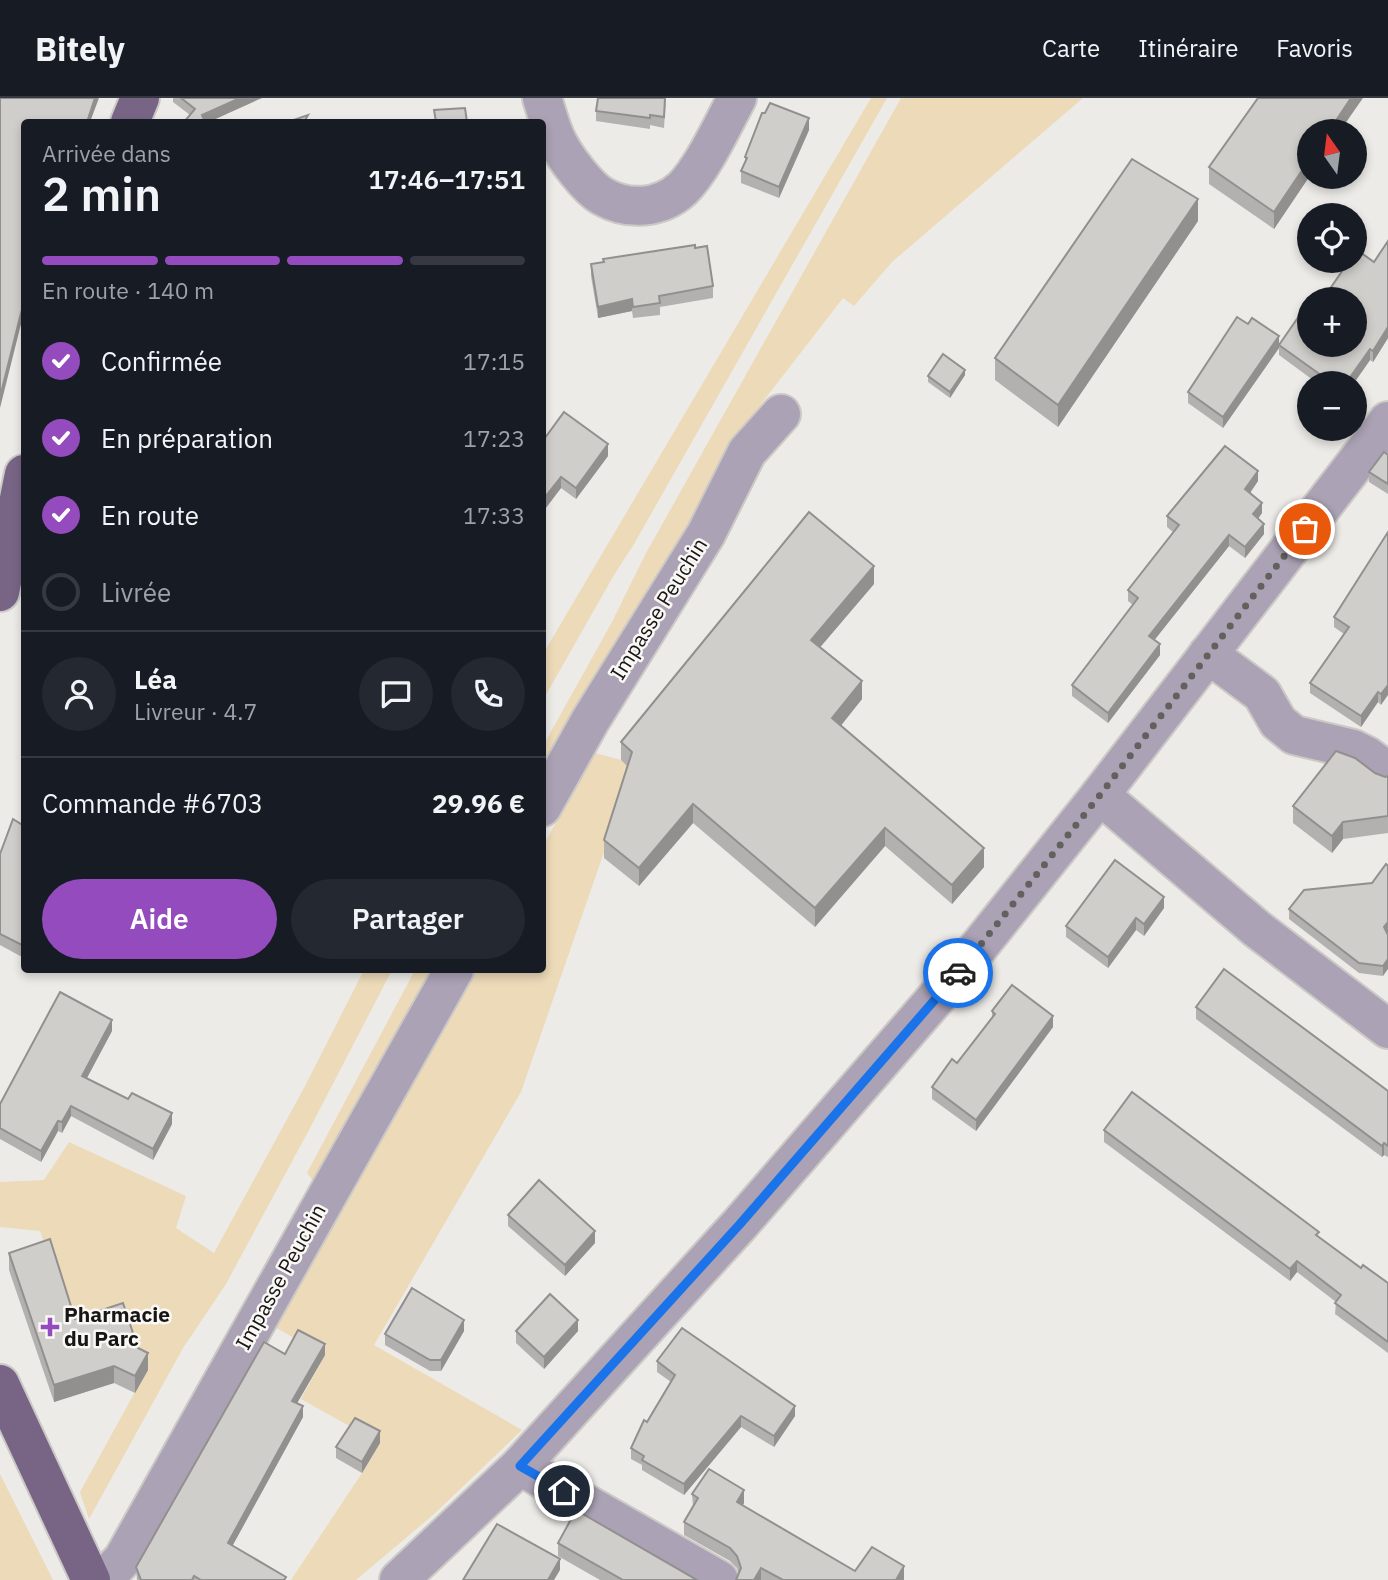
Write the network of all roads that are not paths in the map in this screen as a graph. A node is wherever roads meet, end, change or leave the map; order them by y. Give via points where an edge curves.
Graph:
1 (140, 98) edge
2 (542, 98) edge
3 (737, 98) edge
4 (131, 119) edge
5 (781, 414) dead end
6 (1388, 421) edge
7 (21, 489) edge
8 (0, 592) edge
9 (1208, 654) junction
10 (1388, 772) edge
11 (1100, 795) junction
12 (546, 800) edge
13 (452, 973) edge
14 (1388, 1028) edge
15 (0, 1384) edge
16 (520, 1466) junction
17 (91, 1580) edge
18 (103, 1580) edge
19 (399, 1580) edge
20 (719, 1580) edge

1 - 4 main road
2 - 3 street via 558,143 601,196 650,206 683,188
5 - 12 street, Impasse Peuchin via 747,452 706,534
6 - 9 street
7 - 8 main road
9 - 10 street via 1262,694 1278,722 1294,735 1353,749
9 - 11 street
11 - 14 street via 1257,929
11 - 16 street via 961,969 740,1224
13 - 18 street, Impasse Peuchin via 123,1559
15 - 17 main road
16 - 19 street
16 - 20 street

